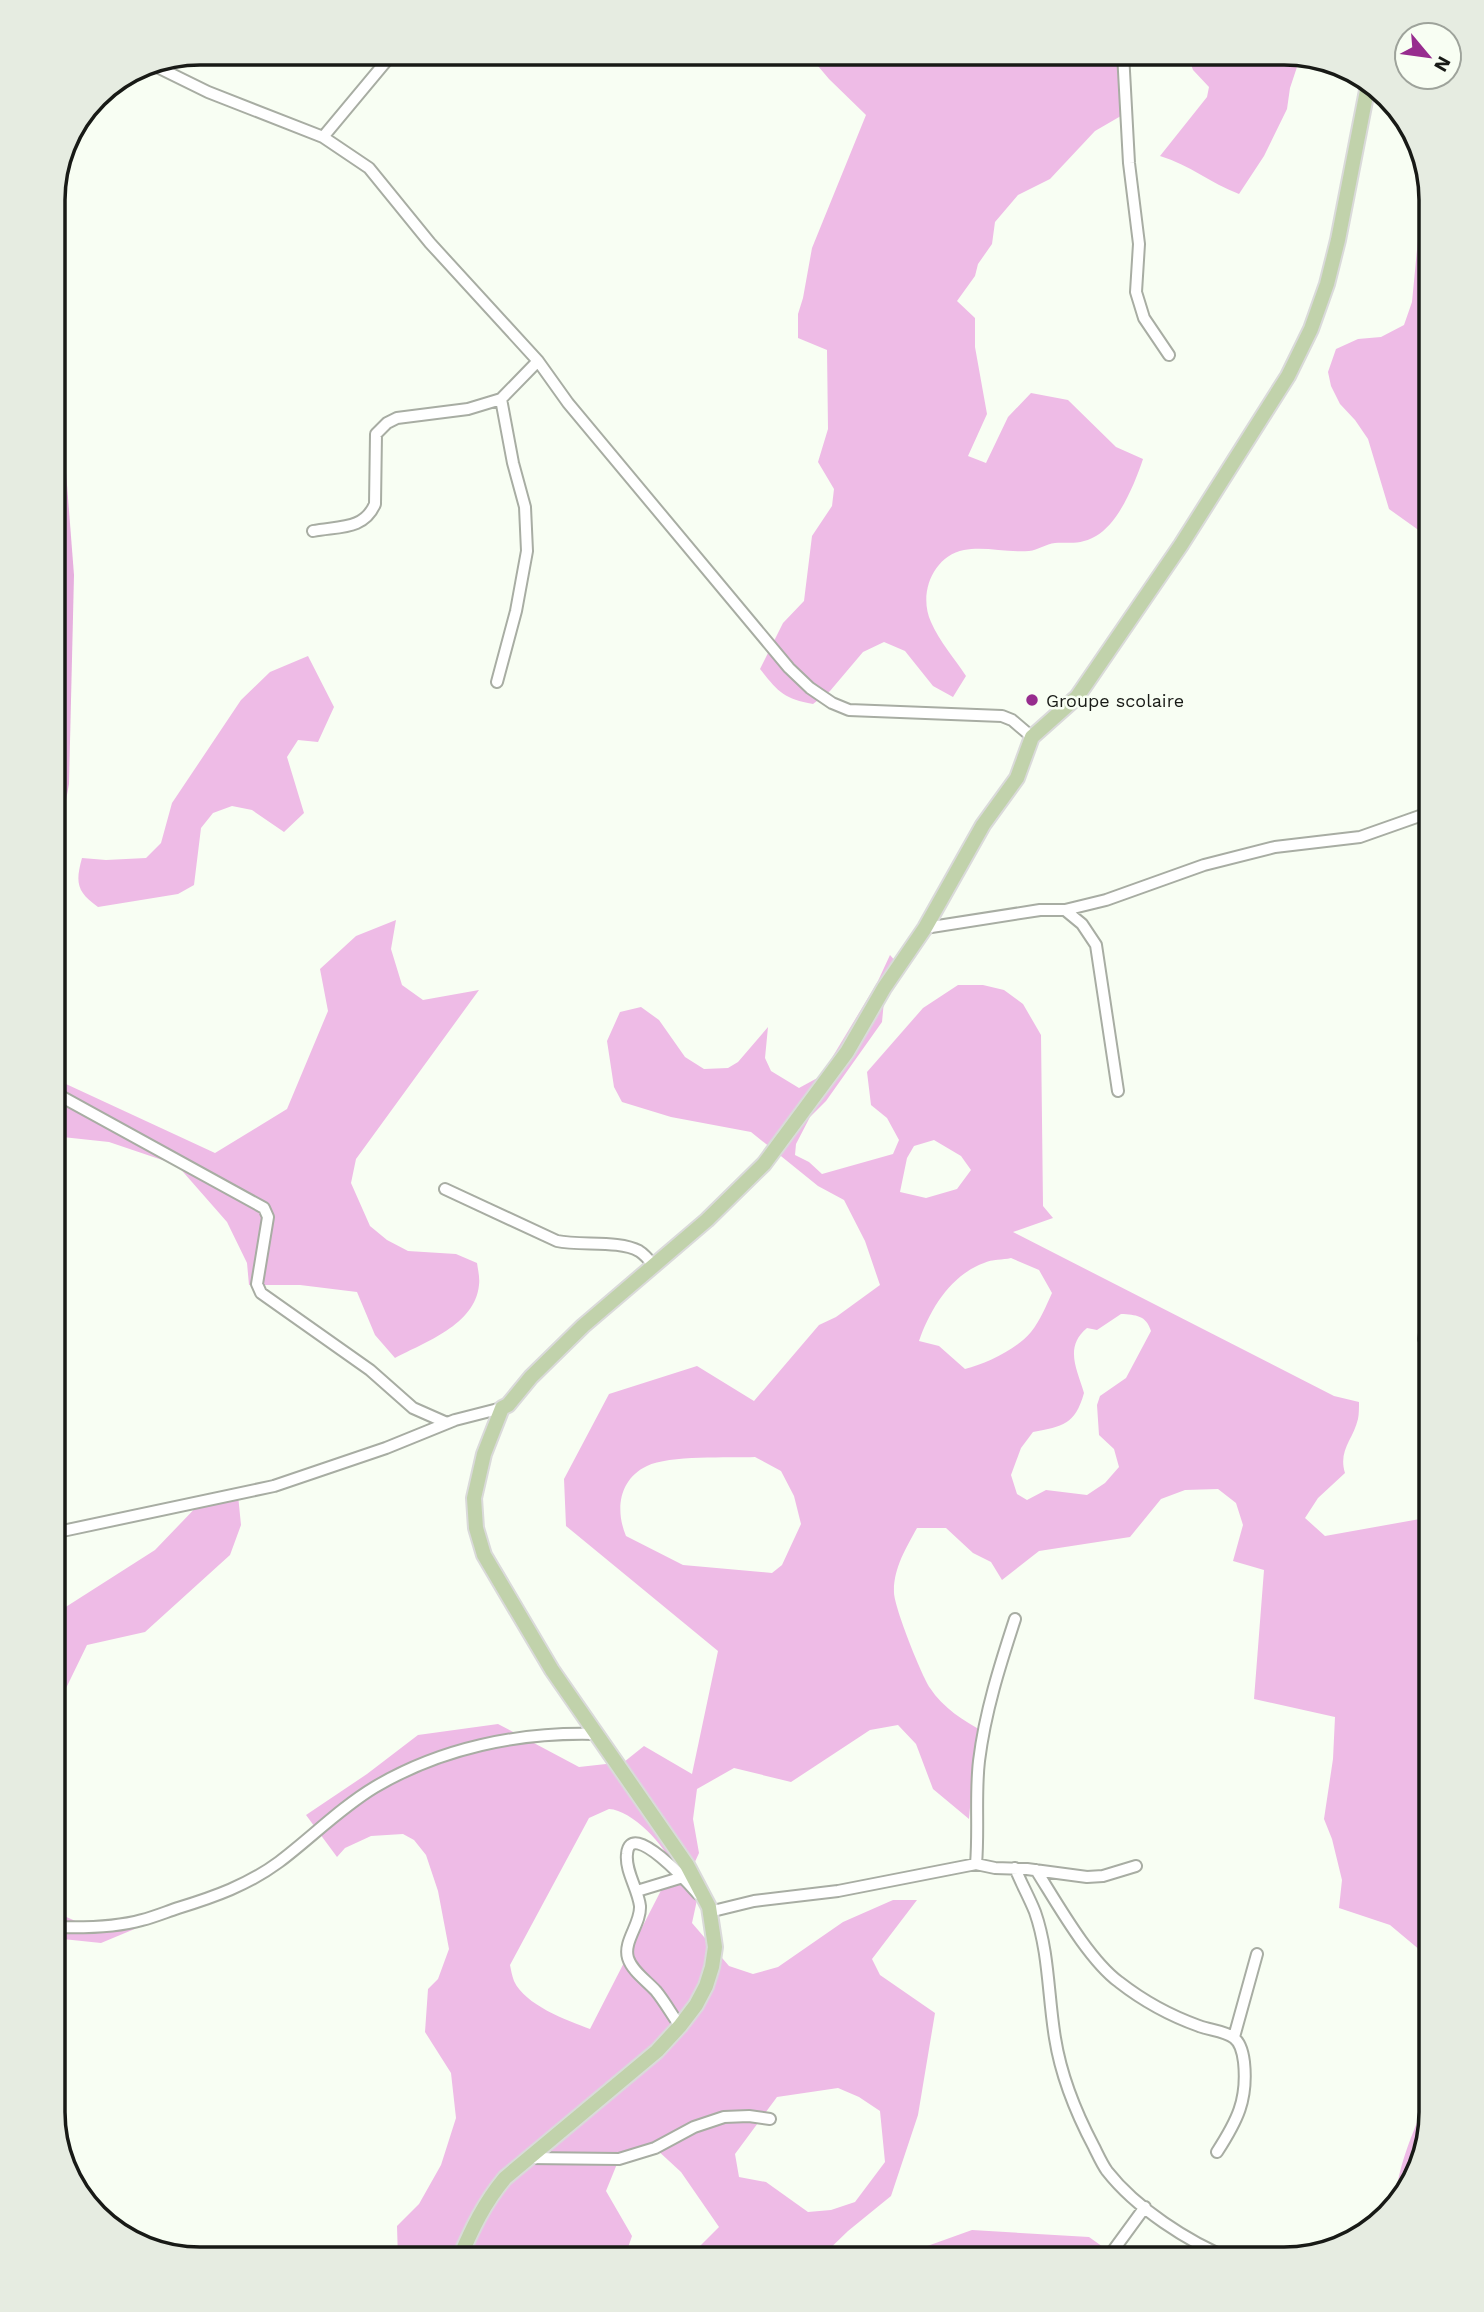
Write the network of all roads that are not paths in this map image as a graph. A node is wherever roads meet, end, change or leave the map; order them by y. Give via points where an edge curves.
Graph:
1 (382, 65) edge
2 (1124, 65) edge
3 (164, 69) edge
4 (1367, 93) edge
5 (323, 137) junction
6 (1170, 355) dead end
7 (538, 361) junction
8 (501, 399) junction
9 (313, 531) dead end
10 (497, 682) dead end
11 (1032, 737) junction
12 (1419, 817) edge
13 (1065, 910) junction
14 (925, 928) junction
15 (1118, 1091) dead end
16 (65, 1099) edge
17 (445, 1189) dead end
18 (654, 1266) junction
19 (502, 1408) junction
20 (447, 1423) junction
21 (65, 1530) edge
22 (1015, 1619) dead end
23 (595, 1734) junction
24 (976, 1864) junction
25 (1136, 1866) dead end
26 (1015, 1868) junction
27 (1036, 1870) junction
28 (683, 1877) junction
29 (637, 1891) junction
30 (709, 1910) junction
31 (65, 1927) edge
32 (1257, 1954) dead end
33 (680, 2026) junction
34 (1234, 2037) junction
35 (770, 2119) dead end
36 (1217, 2152) dead end
37 (528, 2158) junction
38 (1145, 2207) junction
39 (464, 2247) edge
40 (1116, 2247) edge
41 (1204, 2247) edge

1 - 5 street
2 - 6 street via 1139,244 1136,292 1144,318
3 - 5 street
4 - 11 main road via 1327,284 1288,376 1108,654 1076,697
5 - 7 street via 369,168 430,243
7 - 8 street
7 - 11 street via 706,569 810,688 849,710 1002,716
8 - 9 street via 387,423 376,434 376,504 372,513 364,522
8 - 10 street via 525,507 527,551
11 - 14 main road via 1017,778 982,825
12 - 13 street via 1360,837 1275,848 1216,862
13 - 14 street
13 - 15 street via 1082,923 1096,945
14 - 18 main road via 846,1052 764,1164
16 - 20 street via 264,1208 268,1217 257,1284 261,1293 370,1370 413,1408
17 - 18 street via 557,1241 618,1245 640,1251
18 - 19 main road via 583,1326
19 - 20 street
19 - 23 main road via 478,1474 476,1528 484,1555
20 - 21 street via 274,1486
22 - 24 street via 996,1678 979,1759
23 - 30 main road via 687,1864
23 - 31 street via 509,1739 424,1763 374,1788 279,1862 216,1897 114,1926
24 - 26 street
24 - 30 street
25 - 27 street via 1087,1877
26 - 27 street
26 - 38 street via 1042,1942 1065,2081 1106,2170
27 - 34 street via 1098,1961 1120,1983 1167,2012
28 - 29 street
28 - 29 street via 646,1846 633,1844 626,1855
28 - 30 street
29 - 33 street via 638,1924 628,1957
30 - 33 main road via 715,1947 712,1967 696,2005
32 - 34 street
33 - 37 main road
34 - 36 street via 1244,2058 1244,2099
35 - 37 street via 724,2117 619,2159
37 - 39 main road via 488,2199
38 - 40 street
38 - 41 street

